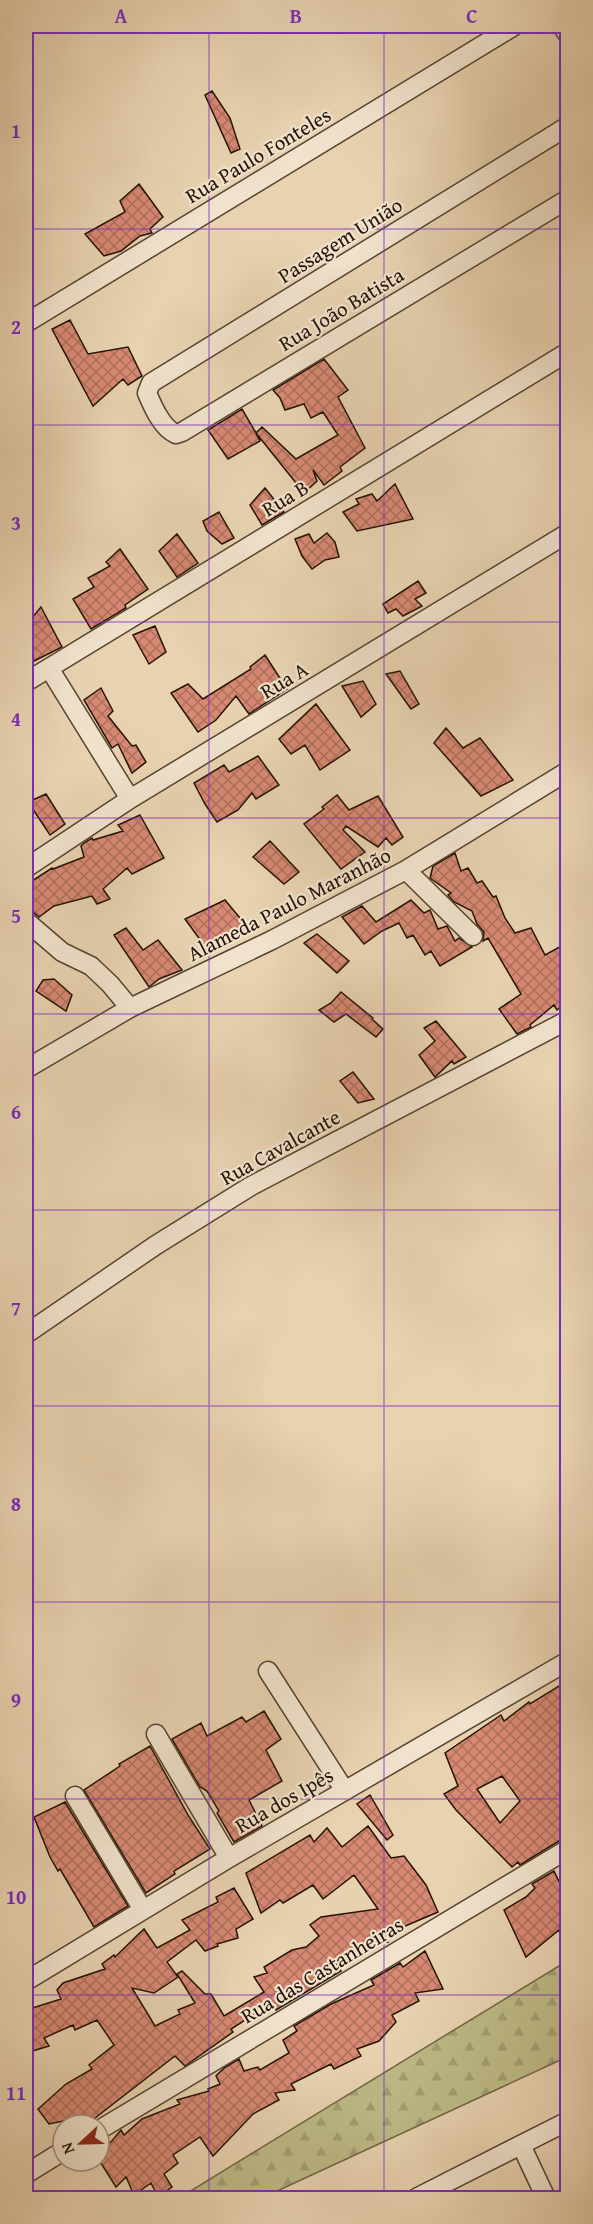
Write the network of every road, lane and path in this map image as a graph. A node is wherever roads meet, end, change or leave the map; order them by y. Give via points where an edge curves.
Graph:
1 (514, 26) edge
2 (562, 26) edge
3 (567, 35) edge
4 (567, 126) edge
5 (567, 199) edge
6 (26, 323) edge
7 (567, 352) edge
8 (150, 399) joint
9 (567, 533) edge
10 (49, 668) junction
11 (26, 682) edge
12 (567, 771) edge
13 (130, 799) junction
14 (26, 868) edge
15 (406, 870) junction
16 (26, 921) edge
17 (473, 936) dead end
18 (130, 1008) junction
19 (567, 1020) edge
20 (26, 1069) edge
21 (26, 1334) edge
22 (567, 1661) edge
23 (268, 1671) dead end
24 (156, 1734) dead end
25 (345, 1791) junction
26 (75, 1796) dead end
27 (567, 1849) edge
28 (229, 1858) junction
29 (143, 1910) junction
30 (26, 1982) edge
31 (567, 2121) edge
32 (111, 2123) edge
33 (521, 2145) junction
34 (51, 2158) edge
35 (26, 2174) edge
36 (416, 2199) edge
37 (546, 2199) edge

1 - 6 street, Rua Paulo Fonteles
2 - 3 street
4 - 8 street, Passagem União via 151,383 147,393
5 - 8 street, Rua João Batista via 182,432 176,434 166,428
7 - 10 street, Rua B
9 - 13 street, Rua A
10 - 11 street, Rua B
10 - 13 street
12 - 15 street, Alameda Paulo Maranhão
13 - 14 street, Rua A
15 - 17 street
15 - 18 street, Alameda Paulo Maranhão
16 - 18 street via 62,952 91,966
18 - 20 street, Alameda Paulo Maranhão
19 - 21 street, Rua Cavalcante via 251,1186
22 - 25 street, Rua dos Ipês
23 - 25 street
24 - 28 street
25 - 28 street, Rua dos Ipês
26 - 29 street
27 - 32 street, Rua das Castanheiras
28 - 29 street, Rua dos Ipês
29 - 30 street, Rua dos Ipês
31 - 33 street
33 - 36 street
33 - 37 street
34 - 35 street

